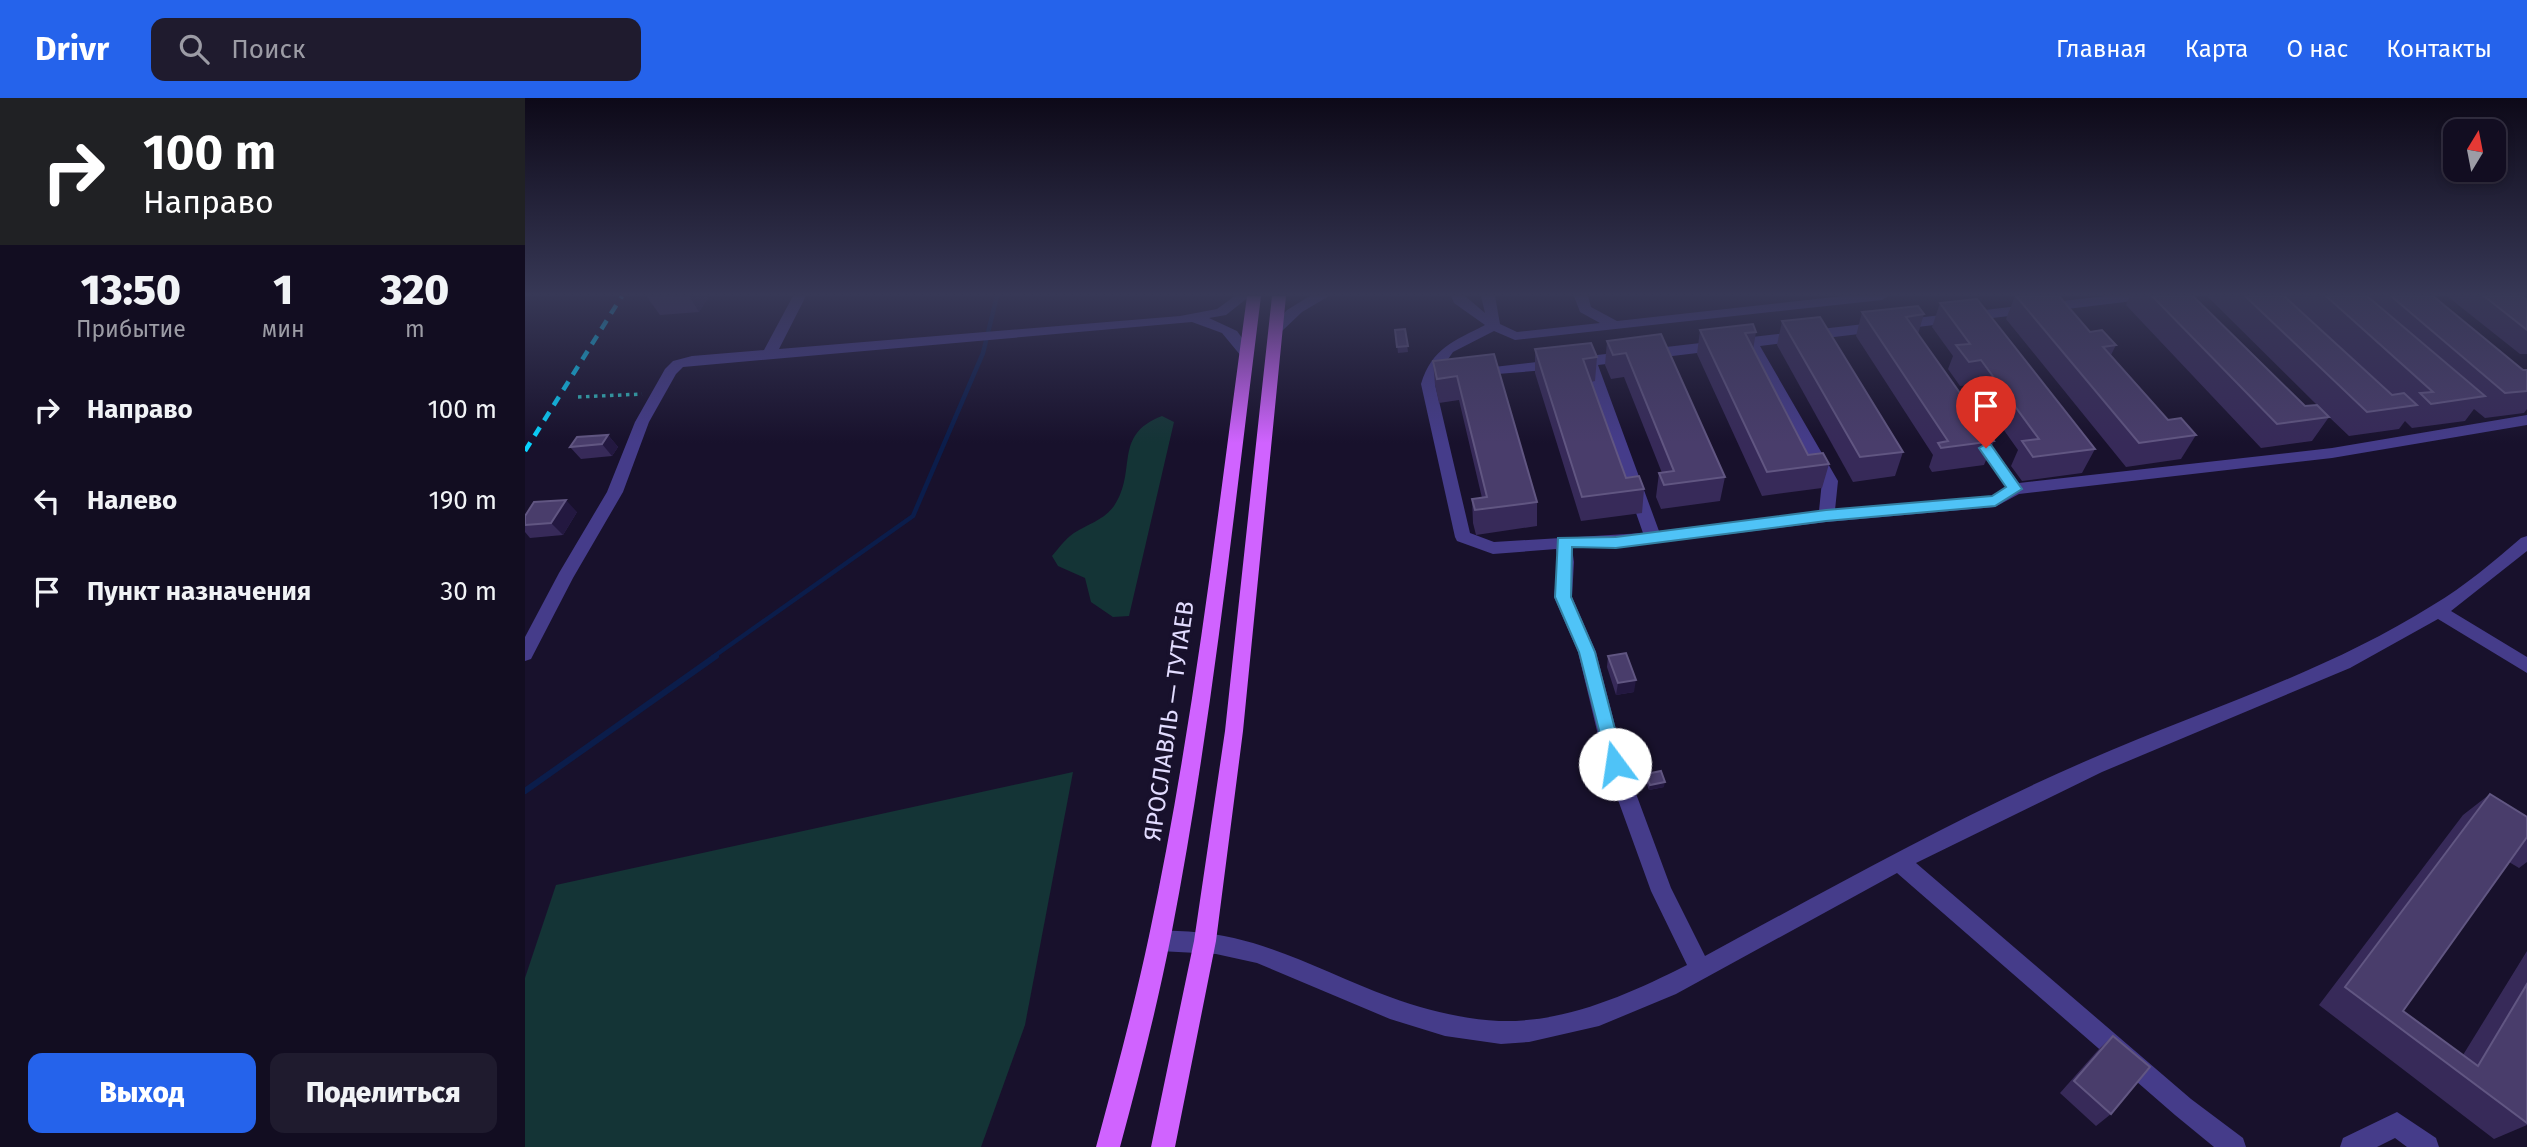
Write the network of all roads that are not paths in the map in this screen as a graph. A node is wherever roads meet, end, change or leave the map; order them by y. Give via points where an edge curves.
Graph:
1 (774, 345) edge
2 (894, 345) edge
3 (1242, 345) edge
4 (1247, 345) edge
5 (1274, 345) edge
6 (1456, 345) edge
7 (1727, 345) edge
8 (1753, 345) edge
9 (1246, 353) junction
10 (768, 356) junction
11 (1590, 362) junction
12 (1432, 371) junction
13 (2527, 420) edge
14 (1968, 423) edge
15 (2015, 489) junction
16 (1826, 516) junction
17 (1653, 537) junction
18 (1563, 542) junction
19 (2527, 542) edge
20 (2438, 611) junction
21 (525, 654) edge
22 (2527, 666) edge
23 (1898, 861) junction
24 (1159, 941) junction
25 (1205, 941) junction
26 (1701, 970) junction
27 (1108, 1147) edge
28 (1163, 1147) edge
29 (2234, 1147) edge
30 (2351, 1147) edge
31 (2427, 1147) edge

1 - 10 street
2 - 10 street
3 - 9 street
4 - 9 main road, ЯРОСЛАВЛЬ — ТУТАЕВ
5 - 25 main road via 1234,731
6 - 12 street
7 - 11 street
8 - 16 street via 1830,481
9 - 24 main road, ЯРОСЛАВЛЬ — ТУТАЕВ via 1201,717
10 - 21 street via 692,360 670,372 642,422 615,492
11 - 12 street
11 - 17 street
12 - 18 street via 1427,384 1463,537 1493,548
13 - 15 street via 2188,462
14 - 15 street
15 - 16 street via 1995,501
16 - 17 street
17 - 18 street
18 - 26 street via 1563,597 1587,652 1615,764 1662,891
19 - 20 street
20 - 22 street
20 - 23 street via 2307,679 2048,787
23 - 26 street
23 - 29 street
24 - 25 street
24 - 27 main road, ЯРОСЛАВЛЬ — ТУТАЕВ
25 - 26 street via 1270,957 1420,1020 1476,1031 1529,1031 1582,1019 1635,1001
25 - 28 main road
30 - 31 street via 2397,1124

